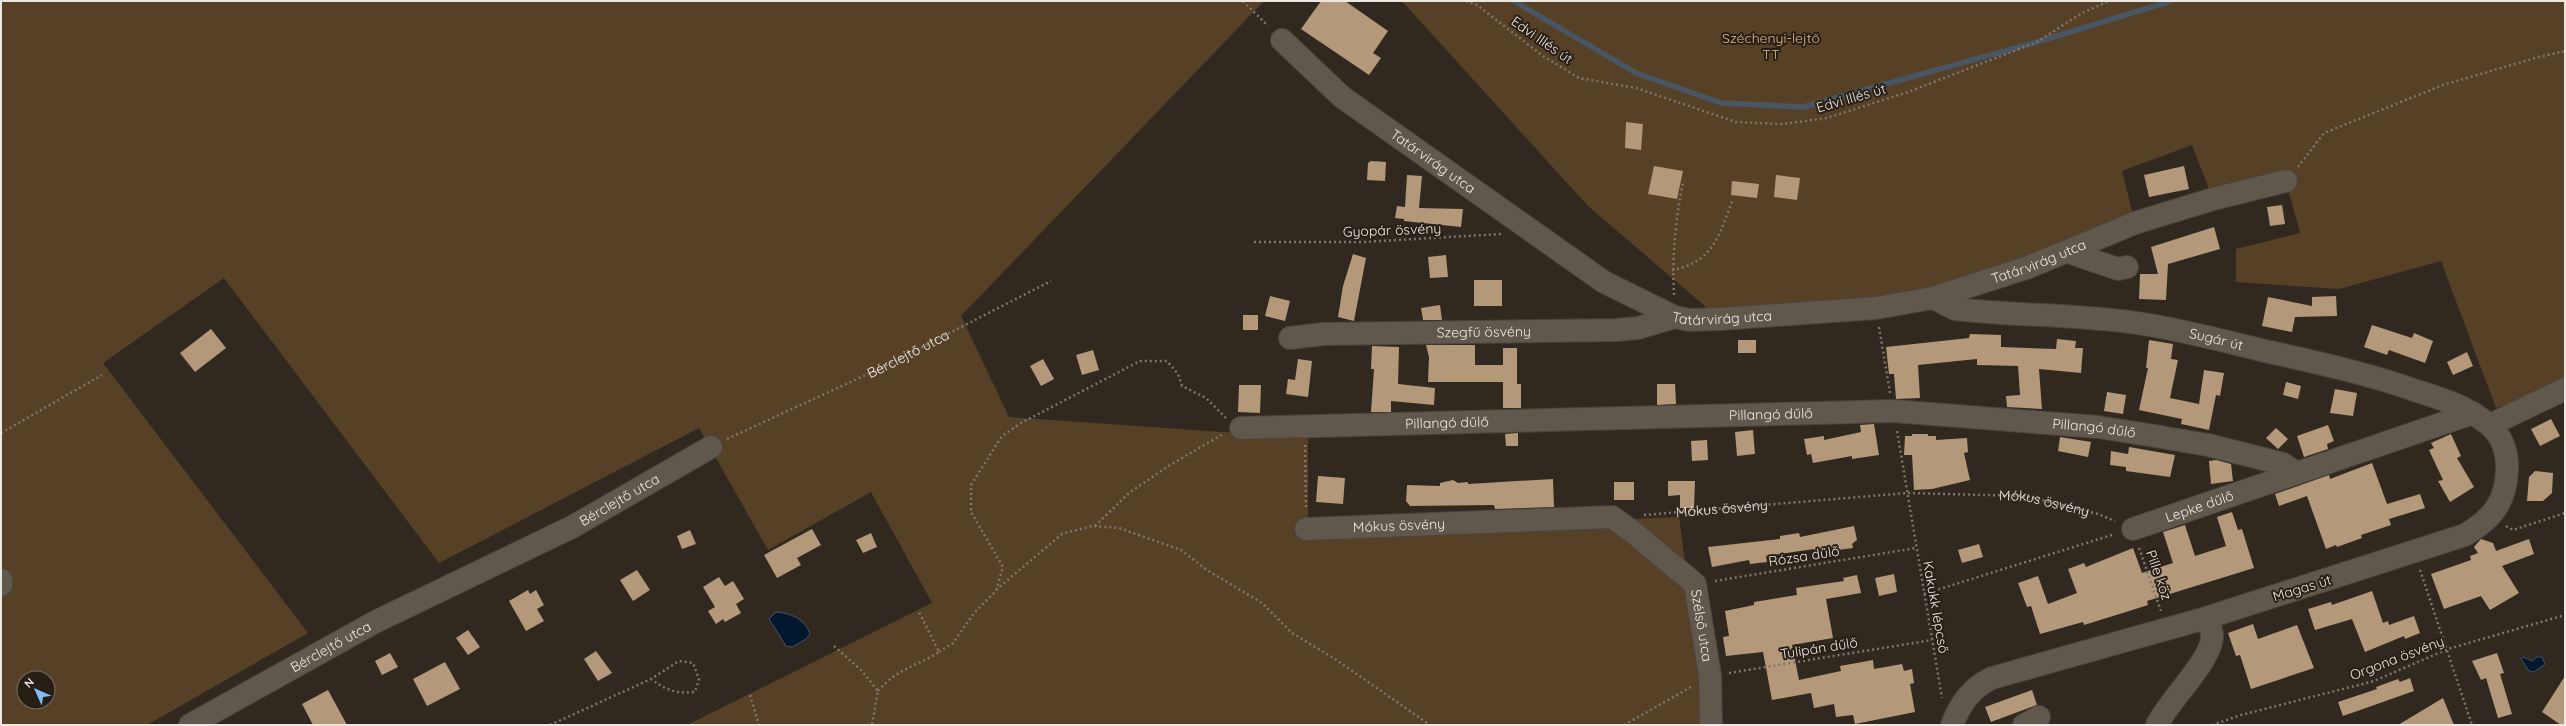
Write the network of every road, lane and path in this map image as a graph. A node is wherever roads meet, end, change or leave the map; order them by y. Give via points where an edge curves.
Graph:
1 (1243, 1) edge
2 (1466, 1) edge
3 (2108, 1) edge
4 (1282, 40) joint
5 (2565, 51) edge
6 (2286, 181) joint
7 (1683, 183) dead end
8 (1733, 199) dead end
9 (1531, 232) junction
10 (1254, 242) dead end
11 (2068, 252) junction
12 (2127, 267) dead end
13 (1672, 270) junction
14 (1051, 281) dead end
15 (1932, 298) junction
16 (1675, 317) junction
17 (1290, 338) dead end
18 (102, 375) dead end
19 (2565, 389) edge
20 (2472, 413) junction
21 (2490, 425) junction
22 (1234, 430) junction
23 (1, 433) edge
24 (1305, 438) dead end
25 (710, 447) joint
26 (2295, 472) junction
27 (1908, 493) junction
28 (2565, 513) edge
29 (1642, 515) dead end
30 (1612, 517) joint
31 (1094, 526) junction
32 (1306, 529) joint
33 (2133, 529) junction
34 (2513, 530) dead end
35 (1916, 548) junction
36 (2414, 552) junction
37 (1, 580) edge
38 (1695, 584) junction
39 (1, 585) edge
40 (996, 591) junction
41 (1924, 594) junction
42 (918, 610) dead end
43 (2565, 615) edge
44 (2206, 618) junction
45 (2167, 629) junction
46 (1932, 640) junction
47 (834, 646) dead end
48 (2448, 649) junction
49 (939, 652) junction
50 (1710, 676) junction
51 (651, 679) junction
52 (878, 691) junction
53 (750, 695) dead end
54 (1942, 702) dead end
55 (190, 725) edge
56 (550, 725) edge
57 (759, 725) edge
58 (872, 725) edge
59 (1430, 725) edge
60 (1624, 725) edge
61 (1711, 725) edge
62 (1952, 725) edge
63 (2157, 725) edge
64 (2212, 725) edge
65 (2472, 725) edge

1 - 4 path
2 - 3 path, Edvi Illés út via 1477,5 1543,56 1579,78 1636,88 1736,122 1783,124 1827,118 1908,92 2037,42 2082,13
4 - 9 street, Tatárvirág utca via 1342,97
5 - 6 path via 2539,56 2443,85 2324,133
6 - 11 street, Tatárvirág utca via 2213,199 2135,223
7 - 13 path
8 - 13 path via 1706,257 1689,267
9 - 10 path, Gyopár ösvény via 1363,242
9 - 16 street, Tatárvirág utca via 1604,282
11 - 12 street via 2113,268
11 - 15 street, Tatárvirág utca
13 - 16 path
14 - 25 path, Bérclejtő utca via 883,367
15 - 16 street, Tatárvirág utca via 1876,308 1720,320
15 - 20 street, Sugár út via 1955,308 2095,318 2181,331 2356,372 2445,400
16 - 17 street, Szegfű ösvény via 1644,327 1617,330 1323,334
18 - 23 path
19 - 21 street
20 - 21 street, Sugár út
20 - 26 street, Lepke dűlő
21 - 36 street, Magas út via 2502,440 2507,464 2504,493 2493,512 2483,524 2465,535
22 - 26 street, Pillangó dűlő via 1893,411 2113,429 2208,445 2283,464
22 - 31 path via 1167,467 1128,493
22 - 40 path via 1219,408 1182,386 1178,374 1167,361 1140,361 1021,423 1002,436 971,485 971,512 1003,567
24 - 32 path
25 - 55 street, Bérclejtő utca via 572,527 375,622
26 - 33 street, Lepke dűlő
27 - 29 path, Mókus ösvény
27 - 33 path, Mókus ösvény via 2026,496 2098,514
27 - 35 path, Kakukk lépcső
28 - 34 path
30 - 32 street, Mókus ösvény
30 - 38 street, Szélső utca
31 - 40 path via 1062,534
31 - 59 path via 1119,528 1181,550 1262,603 1292,633 1335,659
33 - 41 path
33 - 45 path, Pille köz
35 - 38 path, Rózsa dűlő
35 - 41 path, Kakukk lépcső
36 - 44 street, Magas út
36 - 48 path
37 - 39 street
38 - 50 street, Szélső utca
40 - 49 path via 974,613 953,643
41 - 46 path, Kakukk lépcső
42 - 49 path
43 - 48 path, Orgona ösvény
44 - 45 street, Magas út
44 - 63 street via 2212,636 2207,656 2184,684
45 - 62 street, Magas út via 1992,678 1977,685 1966,698
46 - 50 path, Tulipán dűlő
46 - 54 path, Kakukk lépcső
47 - 52 path via 862,671
48 - 64 path, Orgona ösvény via 2374,681 2241,715
48 - 65 path
49 - 52 path via 911,665 888,680
50 - 60 path
50 - 61 street, Szélső utca
51 - 51 path via 679,662 693,663 699,678 695,692 681,694 666,690
51 - 56 path
52 - 58 path
53 - 57 path

